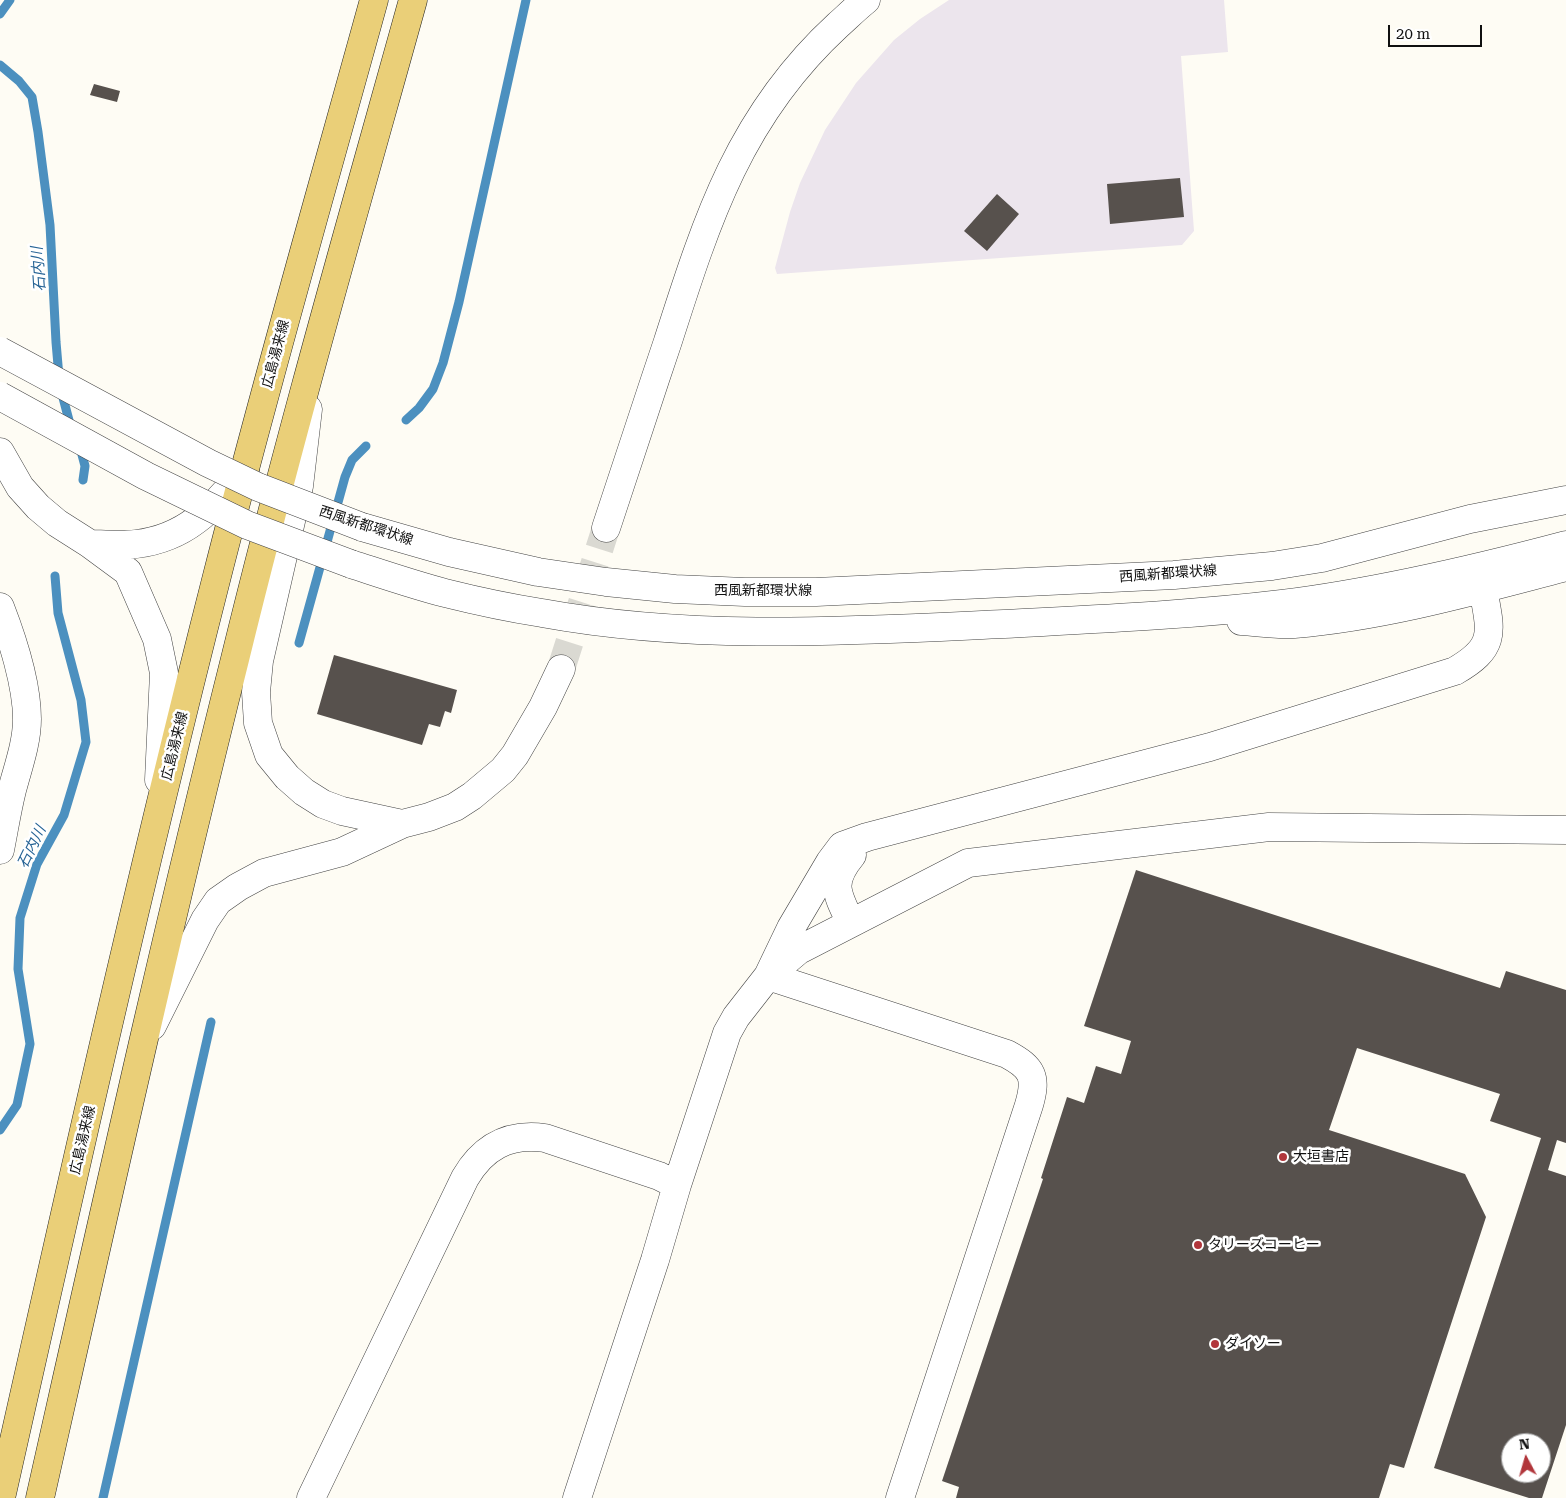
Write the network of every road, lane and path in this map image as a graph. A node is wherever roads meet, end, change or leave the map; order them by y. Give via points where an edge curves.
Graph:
1 (374, 0) edge
2 (413, 0) edge
3 (866, 0) edge
4 (0, 351) edge
5 (315, 356) junction
6 (0, 396) edge
7 (0, 452) edge
8 (245, 470) junction
9 (1566, 500) edge
10 (606, 528) tunnel mouth
11 (90, 544) junction
12 (1566, 545) edge
13 (1566, 567) edge
14 (1483, 589) junction
15 (0, 607) edge
16 (1145, 616) junction
17 (561, 669) tunnel mouth
18 (156, 822) junction
19 (402, 824) junction
20 (1566, 830) edge
21 (867, 837) junction
22 (0, 850) edge
23 (851, 923) junction
24 (768, 976) junction
25 (142, 1045) junction
26 (677, 1185) junction
27 (30, 1369) junction
28 (0, 1417) edge
29 (1, 1498) edge
30 (40, 1498) edge
31 (312, 1498) edge
32 (577, 1498) edge
33 (900, 1498) edge

1 - 8 main road, 広島湯来線
2 - 5 main road
3 - 10 street via 822,39 792,72 746,140 728,175 702,237
4 - 9 street, 西風新都環状線, bridge via 208,463 258,487 362,527 449,552 538,572 675,589 816,592 1164,576 1272,566 1322,558 1470,519
5 - 19 street via 299,486 259,661 258,723 269,755 304,792 342,811
5 - 25 main road via 234,660
6 - 16 street, bridge via 146,476 247,525 351,564 446,593 543,614 681,629 821,631
7 - 11 street via 20,487 38,508
8 - 11 street via 218,502 172,536 136,544
8 - 18 main road, 広島湯来線
11 - 18 street via 128,572 162,656 164,693
12 - 16 street via 1478,568 1356,593 1282,604
13 - 14 street
14 - 16 street via 1368,614 1293,624
14 - 21 street via 1489,632 1487,642 1482,652 1454,671 1210,747
15 - 22 street via 12,639 27,718
17 - 19 street via 530,732 503,770 455,806
18 - 27 main road, 広島湯来線
19 - 25 street via 342,852 264,873 218,901 205,920
20 - 23 street via 1269,827 981,861 954,869
21 - 23 street via 845,863 837,880 837,894
21 - 24 street via 842,846 830,862 791,928
23 - 24 street via 799,950
24 - 26 street via 727,1033
24 - 33 street via 1006,1054 1032,1075 1034,1083 1029,1105
25 - 30 main road
26 - 31 street via 545,1138 512,1139 482,1154 465,1178
26 - 32 street
27 - 28 main road
27 - 29 main road, 広島湯来線

